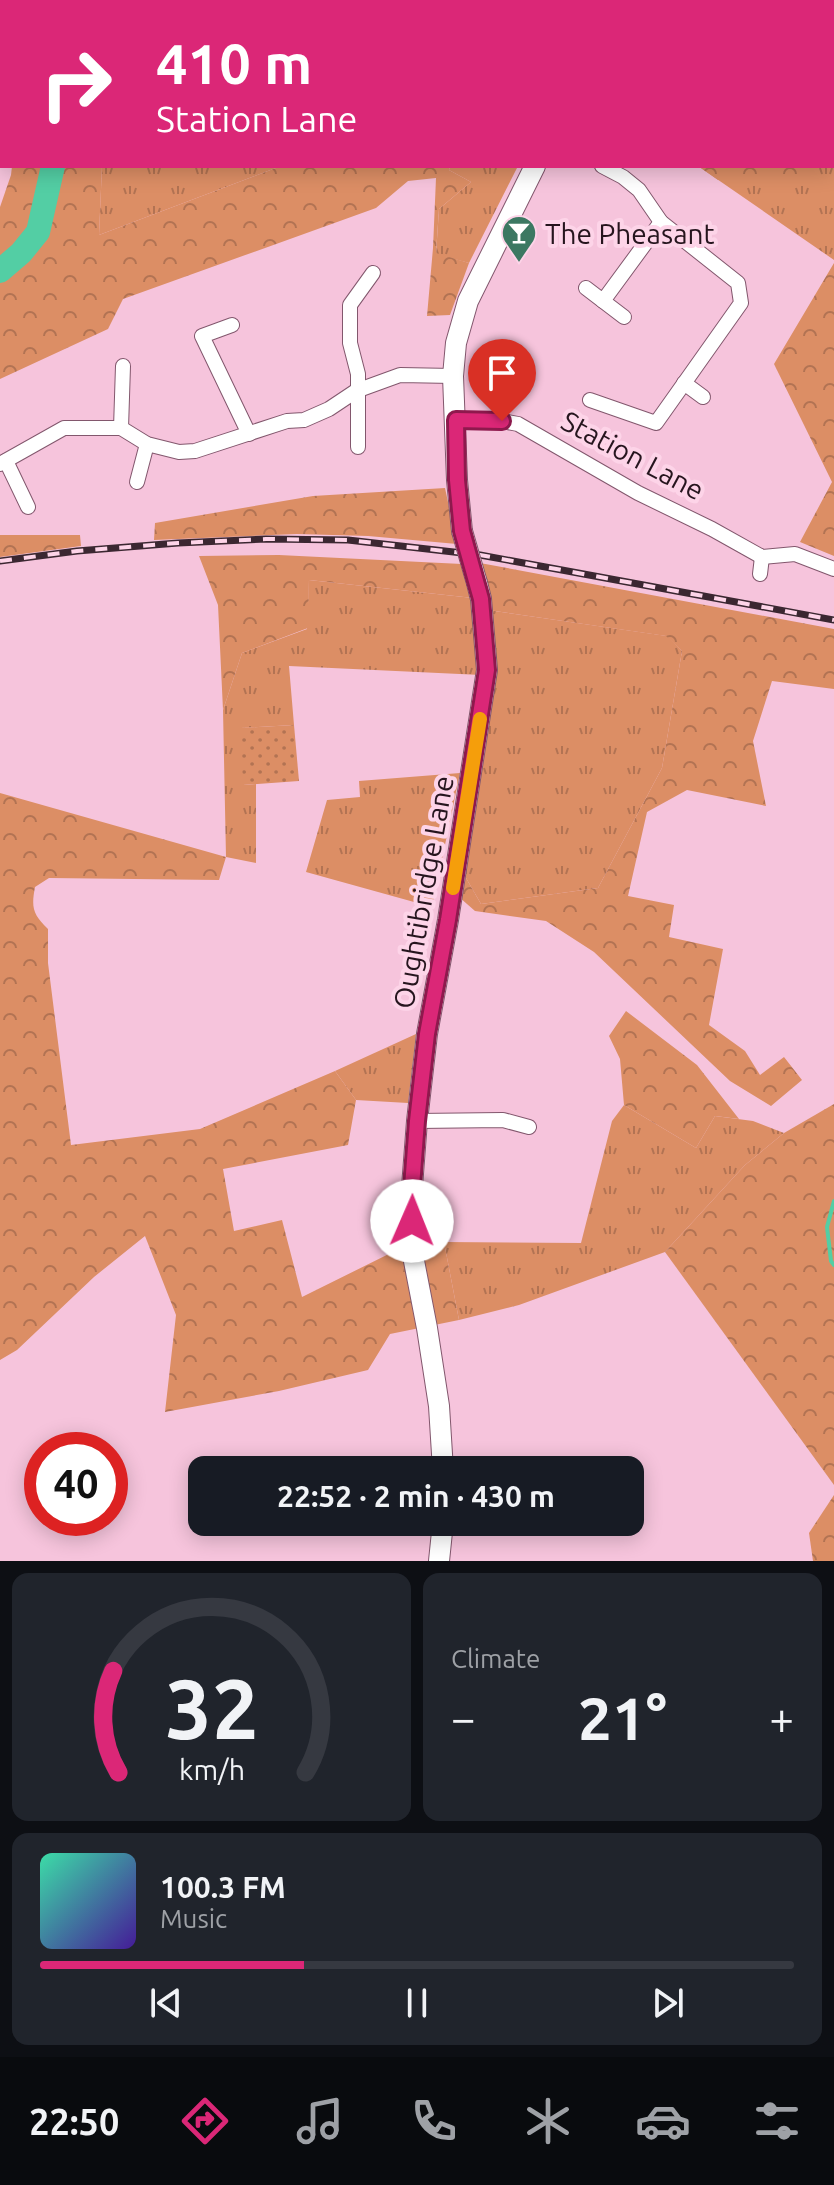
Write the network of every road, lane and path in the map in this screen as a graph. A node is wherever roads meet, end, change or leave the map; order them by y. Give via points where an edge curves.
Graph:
1 (534, 168) edge
2 (606, 168) edge
3 (661, 222) junction
4 (373, 273) dead end
5 (586, 288) dead end
6 (603, 301) junction
7 (624, 317) dead end
8 (232, 325) dead end
9 (123, 366) dead end
10 (453, 376) junction
11 (684, 383) junction
12 (356, 391) junction
13 (703, 397) dead end
14 (590, 400) dead end
15 (456, 420) junction
16 (121, 428) junction
17 (249, 434) junction
18 (147, 444) junction
19 (358, 447) dead end
20 (3, 462) edge
21 (137, 482) dead end
22 (28, 507) dead end
23 (762, 557) junction
24 (834, 569) edge
25 (760, 574) dead end
26 (417, 1121) junction
27 (529, 1127) dead end
28 (442, 1456) edge
29 (442, 1536) edge
30 (439, 1561) edge

1 - 10 street via 468,301
2 - 3 street via 639,190
3 - 6 street
3 - 11 street via 738,283 741,303
4 - 12 street via 350,305
5 - 6 street
6 - 7 street
8 - 17 street via 202,336
9 - 16 street
10 - 12 street via 400,375
10 - 15 street
11 - 13 street
11 - 14 street via 656,423
12 - 17 street via 304,420
12 - 19 street
15 - 23 street, Station Lane via 518,424
15 - 26 street, Oughtibridge Lane, bridge via 462,531 481,599 487,670
16 - 18 street
16 - 20 street via 64,428
17 - 18 street via 195,451
18 - 21 street
20 - 22 street
23 - 24 street via 795,554
23 - 25 street
26 - 27 street via 503,1120
26 - 28 street, Oughtibridge Lane via 411,1200 414,1261 439,1406
29 - 30 street

